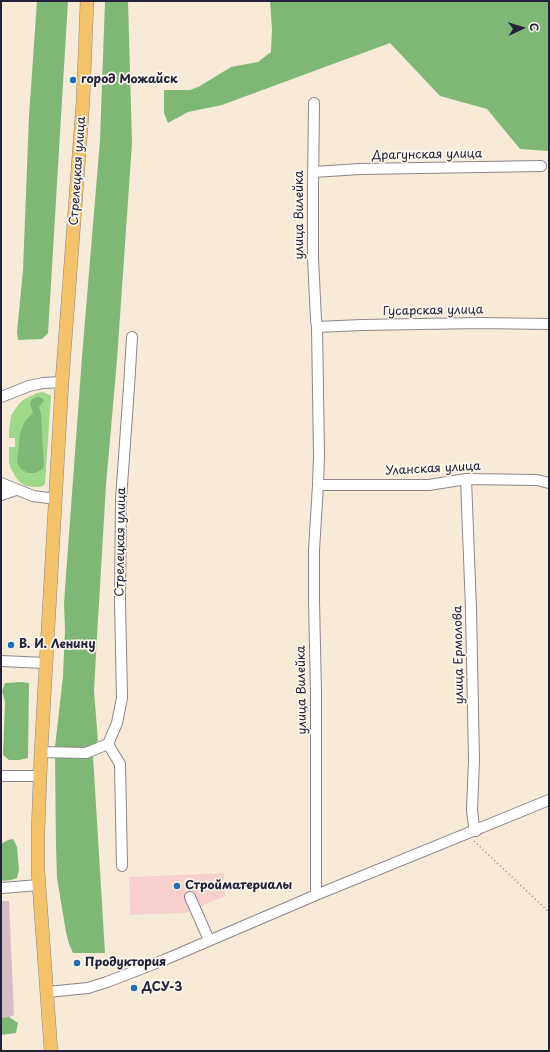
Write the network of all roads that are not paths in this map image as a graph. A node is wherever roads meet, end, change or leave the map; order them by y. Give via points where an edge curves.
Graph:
1 (87, 1) edge
2 (314, 103) dead end
3 (541, 166) dead end
4 (313, 172) junction
5 (549, 324) edge
6 (317, 327) junction
7 (132, 337) dead end
8 (62, 382) junction
9 (1, 396) edge
10 (466, 479) junction
11 (1, 483) edge
12 (549, 483) edge
13 (318, 485) junction
14 (16, 490) junction
15 (1, 495) edge
16 (56, 498) junction
17 (1, 661) edge
18 (46, 663) junction
19 (108, 744) junction
20 (41, 752) junction
21 (1, 776) edge
22 (40, 776) junction
23 (549, 800) edge
24 (471, 833) junction
25 (122, 866) dead end
26 (39, 885) junction
27 (2, 888) dead end
28 (316, 895) junction
29 (190, 897) dead end
30 (209, 940) junction
31 (47, 992) junction
32 (51, 1051) edge

1 - 8 main road, Стрелецкая улица via 83,101
2 - 4 street, улица Вилейка
3 - 4 street, Драгунская улица
4 - 6 street, улица Вилейка via 313,258
5 - 6 street, Гусарская улица
6 - 13 street, улица Вилейка
7 - 19 street, Стрелецкая улица via 121,498 122,698 117,723
8 - 9 street via 43,383
8 - 16 main road, Стрелецкая улица
10 - 12 street, Уланская улица via 537,480
10 - 13 street, Уланская улица via 429,485
10 - 24 street, улица Ермолова via 474,760 474,827
11 - 14 street
13 - 28 street, улица Вилейка via 314,550
14 - 15 street
14 - 16 street via 33,496
16 - 18 main road, Стрелецкая улица
17 - 18 street
18 - 20 main road, Стрелецкая улица
19 - 20 street via 86,753
19 - 25 street via 120,764
20 - 22 main road, Стрелецкая улица
21 - 22 street
22 - 26 main road, Стрелецкая улица
23 - 24 street
24 - 28 street
26 - 27 street
26 - 31 main road, Стрелецкая улица
28 - 30 street
29 - 30 street
30 - 31 street via 94,986
31 - 32 main road, Стрелецкая улица

